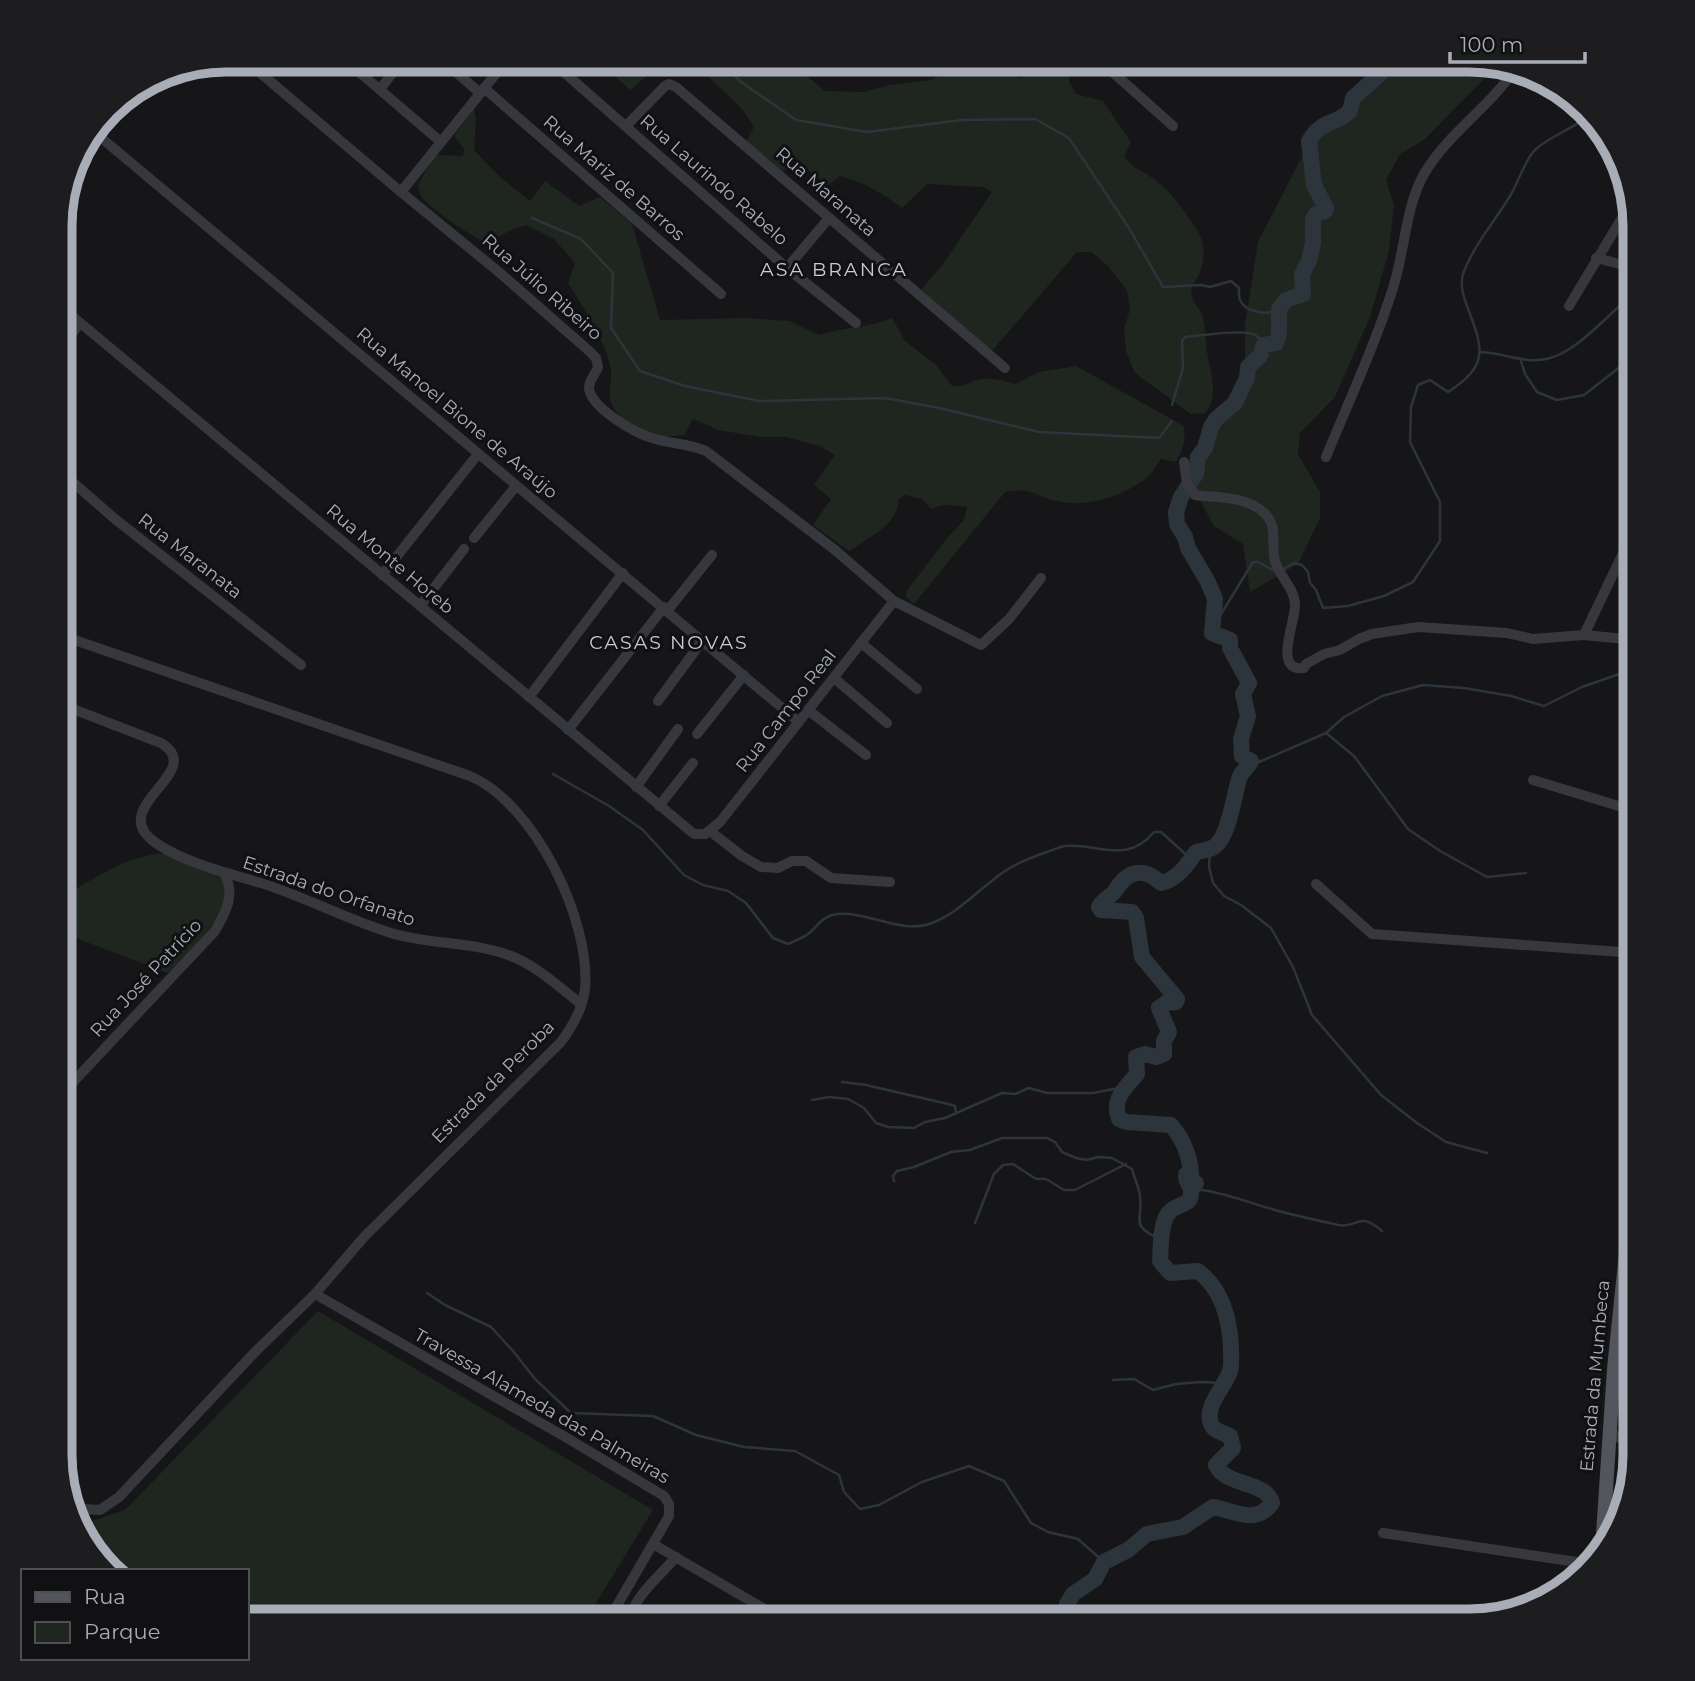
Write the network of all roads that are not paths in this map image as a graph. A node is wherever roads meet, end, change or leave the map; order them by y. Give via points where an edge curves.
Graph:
1 (259, 72) edge
2 (359, 72) edge
3 (393, 72) edge
4 (458, 72) edge
5 (497, 72) edge
6 (564, 72) edge
7 (1112, 72) edge
8 (1509, 77) edge
9 (380, 89) junction
10 (482, 90) junction
11 (626, 126) junction
12 (1173, 126) dead end
13 (100, 137) edge
14 (441, 142) junction
15 (401, 192) junction
16 (1623, 216) edge
17 (829, 218) junction
18 (1596, 258) junction
19 (1623, 265) edge
20 (787, 268) junction
21 (721, 294) dead end
22 (1569, 306) dead end
23 (72, 316) edge
24 (80, 323) junction
25 (856, 323) dead end
26 (72, 333) edge
27 (1005, 368) dead end
28 (478, 454) junction
29 (1326, 457) dead end
30 (1184, 462) dead end
31 (72, 481) edge
32 (516, 486) junction
33 (474, 538) dead end
34 (464, 548) dead end
35 (712, 555) dead end
36 (1623, 555) edge
37 (623, 573) junction
38 (382, 575) junction
39 (1041, 578) dead end
40 (894, 601) junction
41 (419, 606) junction
42 (666, 608) junction
43 (1584, 635) junction
44 (72, 638) edge
45 (1623, 639) edge
46 (703, 640) junction
47 (861, 643) junction
48 (300, 665) dead end
49 (744, 675) junction
50 (834, 678) junction
51 (917, 690) dead end
52 (529, 697) junction
53 (658, 701) dead end
54 (72, 709) edge
55 (808, 710) junction
56 (799, 722) junction
57 (887, 723) dead end
58 (678, 729) dead end
59 (568, 730) junction
60 (696, 734) dead end
61 (866, 755) dead end
62 (693, 763) dead end
63 (1533, 780) dead end
64 (636, 787) junction
65 (659, 806) junction
66 (1623, 807) edge
67 (705, 833) junction
68 (225, 873) junction
69 (890, 882) dead end
70 (1315, 884) dead end
71 (1623, 952) edge
72 (581, 1004) junction
73 (72, 1083) edge
74 (1623, 1272) edge
75 (315, 1294) junction
76 (1609, 1432) junction
77 (1623, 1439) edge
78 (81, 1509) edge
79 (1603, 1532) edge
80 (1382, 1533) dead end
81 (653, 1545) junction
82 (676, 1557) junction
83 (1580, 1562) edge
84 (616, 1609) edge
85 (632, 1609) edge
86 (763, 1609) edge

1 - 15 street, Rua Júlio Ribeiro
2 - 9 street
3 - 9 street
4 - 10 street, Rua Mariz de Barros
5 - 10 street
6 - 11 street, Rua Laurindo Rabelo
7 - 12 street
8 - 29 street via 1447,141 1422,177 1390,296
9 - 14 street
10 - 14 street
10 - 21 street, Rua Mariz de Barros
11 - 17 street, Rua Maranata via 661,89 672,85
11 - 20 street, Rua Laurindo Rabelo
13 - 28 street, Rua Manoel Bione de Araújo
14 - 15 street
15 - 40 street, Rua Júlio Ribeiro via 596,358 598,367 589,389 602,408 630,429 706,451
16 - 18 street
17 - 20 street
17 - 27 street, Rua Maranata
18 - 19 street
18 - 22 street
20 - 25 street, Rua Laurindo Rabelo
23 - 24 street, Rua Monte Horeb
24 - 26 street
24 - 38 street, Rua Monte Horeb
28 - 32 street, Rua Manoel Bione de Araújo
28 - 38 street
30 - 43 street via 1195,495 1249,504 1270,519 1276,537 1273,553 1295,607 1287,650 1296,668 1372,634 1418,627 1533,639
31 - 48 street, Rua Maranata
32 - 33 street
32 - 37 street, Rua Manoel Bione de Araújo
34 - 41 street
35 - 42 street
36 - 43 street
37 - 42 street, Rua Manoel Bione de Araújo
37 - 52 street
38 - 41 street, Rua Monte Horeb
39 - 40 street via 1009,619 981,645
40 - 47 street, Rua Campo Real
41 - 52 street, Rua Monte Horeb
42 - 46 street, Rua Manoel Bione de Araújo
42 - 59 street
43 - 45 street
44 - 72 street, Estrada da Peroba via 488,785 531,831 564,885 582,947 585,989
46 - 49 street, Rua Manoel Bione de Araújo
46 - 53 street
47 - 50 street, Rua Campo Real
47 - 51 street
49 - 56 street, Rua Manoel Bione de Araújo
49 - 60 street
50 - 55 street, Rua Campo Real
50 - 57 street
52 - 59 street, Rua Monte Horeb
54 - 68 street, Estrada do Orfanato via 161,743 173,752 173,768 142,812 145,834 167,849
55 - 56 street, Rua Campo Real
55 - 61 street
56 - 67 street, Rua Campo Real via 727,813
58 - 64 street
59 - 64 street, Rua Monte Horeb
62 - 65 street
63 - 66 street
64 - 65 street, Rua Monte Horeb
65 - 67 street, Rua Monte Horeb via 689,831
67 - 69 street, Rua Monte Horeb via 761,866 778,868 806,861 831,878
68 - 72 street, Estrada do Orfanato via 393,933 508,955
68 - 73 street, Rua José Patrício via 230,901 215,931
70 - 71 street via 1372,934
72 - 75 street, Estrada da Peroba via 561,1042 365,1237
74 - 76 main road, Estrada da Mumbeca
75 - 78 street, Estrada da Peroba via 119,1497 100,1510
75 - 81 street, Travessa Alameda das Palmeiras via 664,1496 669,1516
76 - 77 street
76 - 79 main road, Estrada da Mumbeca
80 - 83 street
81 - 82 street
81 - 84 street, Travessa Alameda das Palmeiras
82 - 85 street
82 - 86 street

